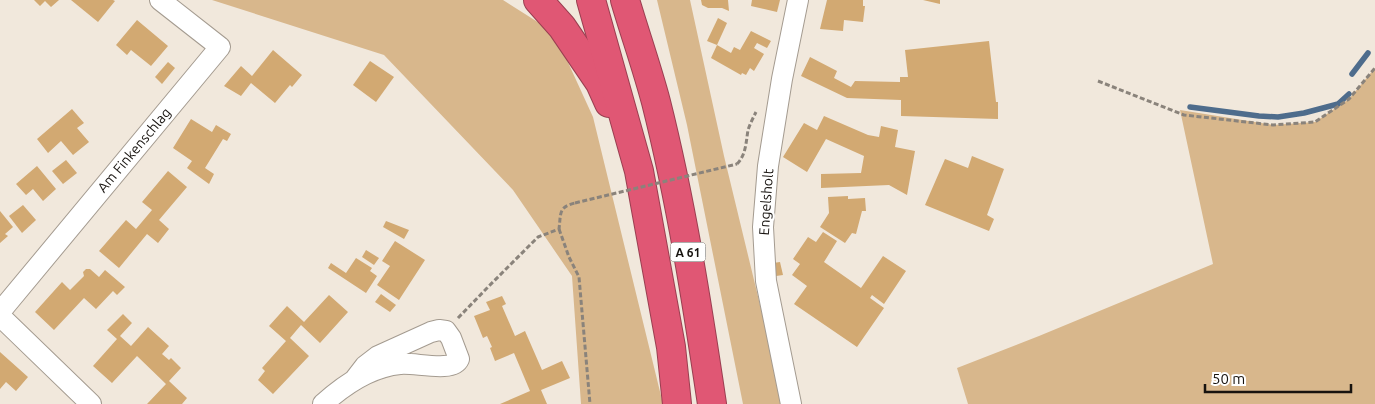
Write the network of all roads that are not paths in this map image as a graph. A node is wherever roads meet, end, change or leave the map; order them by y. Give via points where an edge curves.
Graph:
1 (160, 0) edge
2 (538, 0) edge
3 (592, 0) edge
4 (625, 0) edge
5 (640, 0) edge
6 (798, 0) edge
7 (655, 101) junction
8 (639, 171) junction
9 (0, 312) edge
10 (0, 316) edge
11 (355, 379) junction
12 (91, 404) edge
13 (323, 404) edge
14 (677, 404) edge
15 (712, 404) edge
16 (791, 404) edge

1 - 9 street, Am Finkenschlag via 220,47
2 - 8 highway via 562,27 600,83
3 - 8 highway, A 61
4 - 7 highway, A 61
5 - 7 highway
6 - 16 street, Engelsholt via 768,166 763,227 766,281
7 - 15 highway, A 61 via 680,210
8 - 14 highway, A 61
10 - 12 street
11 - 11 street via 378,356 439,330 446,331 451,338 459,359 453,365 401,364 380,368
11 - 13 street

